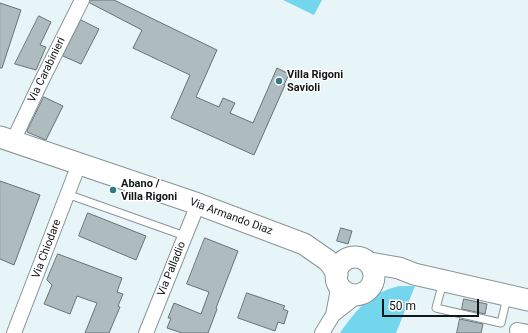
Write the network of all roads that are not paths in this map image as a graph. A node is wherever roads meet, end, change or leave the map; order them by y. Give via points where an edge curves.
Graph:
1 (82, 0) edge
2 (6, 139) edge
3 (78, 164) junction
4 (67, 194) junction
5 (198, 204) junction
6 (185, 236) junction
7 (304, 244) junction
8 (361, 260) junction
9 (414, 274) junction
10 (338, 279) junction
11 (443, 280) junction
12 (366, 289) junction
13 (508, 295) junction
14 (528, 300) edge
15 (333, 315) junction
16 (14, 333) edge
17 (146, 333) edge
18 (322, 333) edge

1 - 2 street, Via Carabinieri via 40,84
2 - 3 street, Via Armando Diaz
3 - 4 street, Via Chiodare
3 - 5 street, Via Armando Diaz
4 - 6 lane
4 - 16 street, Via Chiodare
5 - 6 street, Via Palladio
5 - 7 street, Via Armando Diaz
6 - 17 street, Via Palladio
7 - 8 street, Via Armando Diaz
7 - 10 street, Via Armando Diaz via 331,264
8 - 9 street, Via Armando Diaz
8 - 10 street via 342,262 338,268
8 - 12 street via 373,270 374,278
9 - 11 street, Via Armando Diaz
9 - 12 street, Via Armando Diaz via 390,278
10 - 12 street via 348,293 355,294
10 - 15 street
11 - 13 street, Via Armando Diaz
11 - 13 lane via 436,308 501,323
12 - 15 street
13 - 14 street, Via Armando Diaz
15 - 18 street

